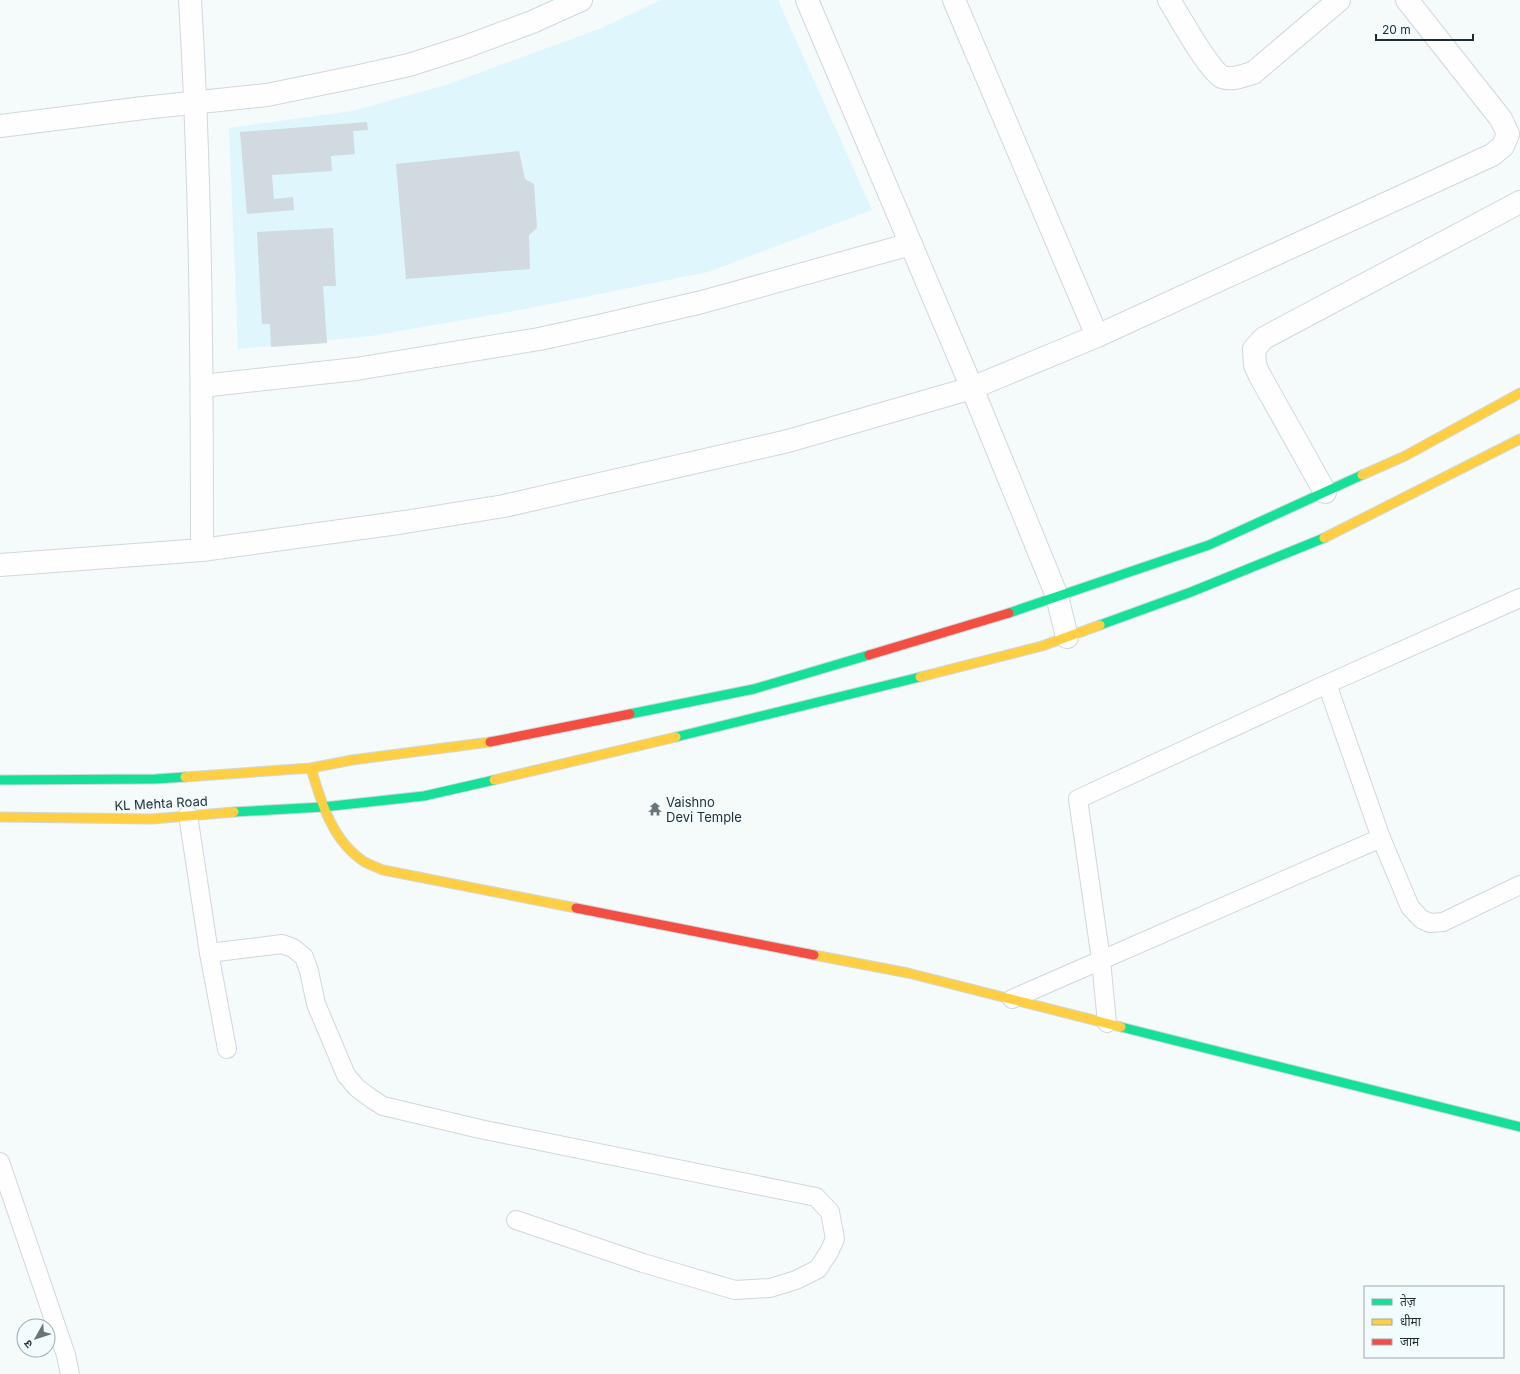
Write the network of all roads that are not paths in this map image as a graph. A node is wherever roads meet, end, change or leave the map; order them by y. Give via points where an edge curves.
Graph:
1 (190, 0) edge
2 (581, 0) edge
3 (807, 0) edge
4 (954, 0) edge
5 (1168, 0) edge
6 (1339, 0) edge
7 (1407, 0) edge
8 (196, 103) junction
9 (0, 126) edge
10 (1520, 202) edge
11 (911, 244) junction
12 (1097, 336) junction
13 (202, 386) junction
14 (972, 388) junction
15 (1520, 393) edge
16 (1520, 439) edge
17 (1325, 492) junction
18 (202, 550) junction
19 (0, 565) edge
20 (1057, 596) junction
21 (1520, 598) edge
22 (1068, 637) junction
23 (1327, 684) junction
24 (311, 768) junction
25 (0, 780) edge
26 (323, 807) junction
27 (188, 815) junction
28 (0, 817) edge
29 (1381, 838) junction
30 (1520, 885) edge
31 (209, 952) junction
32 (1101, 960) junction
33 (1012, 999) junction
34 (1107, 1023) junction
35 (227, 1049) dead end
36 (1520, 1127) edge
37 (0, 1162) edge
38 (516, 1220) dead end
39 (70, 1374) edge

1 - 8 street
2 - 8 street via 532,22 409,65 267,95
3 - 11 street
4 - 12 street
5 - 6 street via 1210,65 1223,77 1235,78 1253,73
7 - 12 street via 1500,118 1508,134 1502,146 1492,155 1474,164
8 - 9 street
8 - 13 street
10 - 17 street via 1264,338 1254,349 1255,365 1260,376
11 - 13 street via 702,302 539,339 356,369
11 - 14 street
12 - 14 street
13 - 18 street
14 - 18 street via 788,442 504,506
14 - 20 street
15 - 17 street, KL Mehta Road via 1405,456
16 - 22 street, KL Mehta Road via 1327,537 1191,592
17 - 20 street, KL Mehta Road via 1210,545
18 - 19 street
20 - 22 street
20 - 24 street, KL Mehta Road via 1004,615 754,689 494,741
21 - 23 lane
22 - 26 street, KL Mehta Road via 1042,646 726,725 424,796
23 - 29 lane
23 - 32 lane via 1078,799
24 - 25 street, KL Mehta Road via 155,779
24 - 26 street
26 - 27 street, KL Mehta Road
26 - 33 street via 341,842 361,860 383,870 908,972
27 - 28 street, KL Mehta Road via 152,819
27 - 31 lane
29 - 30 lane via 1410,907 1421,919 1430,923 1443,922
29 - 32 lane
31 - 35 lane
31 - 38 lane via 282,944 293,948 304,957 316,1004 346,1075 357,1088 383,1106 480,1129 816,1198 830,1212 835,1239 818,1269 796,1280 770,1288 735,1290 643,1263
32 - 33 lane
32 - 34 lane
33 - 34 street
34 - 36 street
37 - 39 lane via 66,1355

